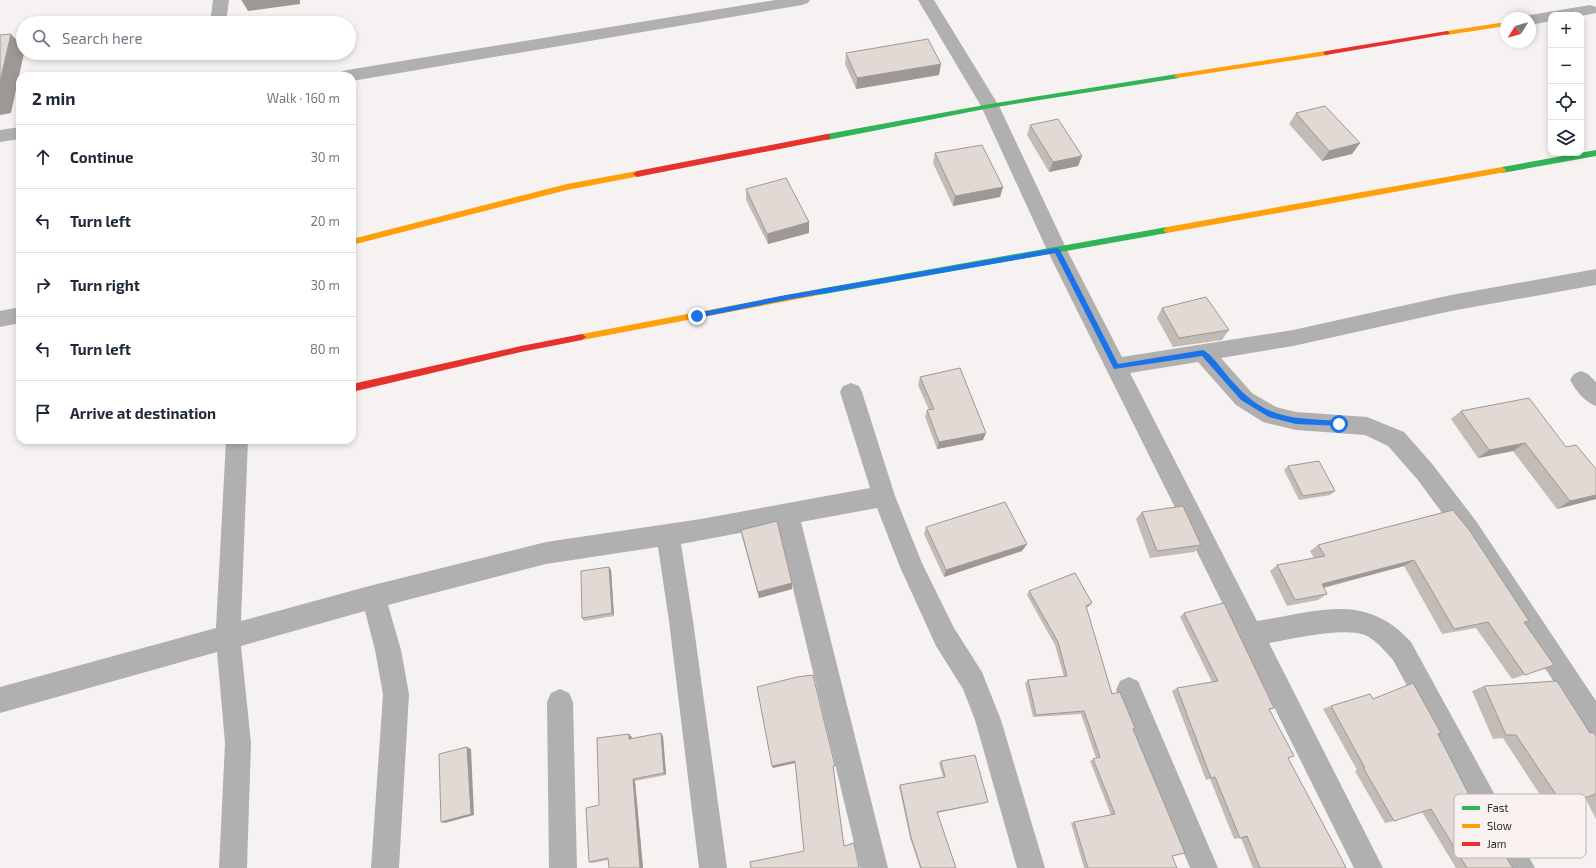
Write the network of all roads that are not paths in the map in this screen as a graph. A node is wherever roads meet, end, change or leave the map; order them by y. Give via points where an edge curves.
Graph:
1 (221, 0) edge
2 (802, 0) edge
3 (926, 0) edge
4 (1590, 10) dead end
5 (1578, 12) edge
6 (219, 16) edge
7 (1548, 17) edge
8 (1536, 19) edge
9 (1500, 25) edge
10 (356, 75) edge
11 (990, 106) junction
12 (16, 134) edge
13 (0, 136) edge
14 (1596, 154) edge
15 (356, 241) edge
16 (1057, 250) junction
17 (1596, 278) edge
18 (16, 316) edge
19 (0, 319) edge
20 (1203, 353) junction
21 (1116, 367) junction
22 (1581, 380) dead end
23 (356, 387) edge
24 (851, 392) dead end
25 (1596, 397) edge
26 (237, 444) edge
27 (884, 496) junction
28 (787, 514) junction
29 (668, 535) junction
30 (373, 597) junction
31 (1251, 634) junction
32 (228, 637) junction
33 (1129, 690) dead end
34 (0, 700) edge
35 (560, 702) dead end
36 (1596, 724) edge
37 (1480, 794) edge
38 (1516, 858) edge
39 (233, 868) edge
40 (385, 868) edge
41 (563, 868) edge
42 (712, 868) edge
43 (874, 868) edge
44 (1031, 868) edge
45 (1204, 868) edge
46 (1369, 868) edge
47 (1521, 868) edge

1 - 6 street
2 - 10 street
3 - 11 street
4 - 5 street
7 - 8 street
9 - 11 street
11 - 15 street via 567,188
11 - 16 street
12 - 13 street
14 - 16 street
16 - 21 street
16 - 23 street via 786,298 521,350
17 - 20 street via 1451,303 1293,338
18 - 19 street
20 - 21 street
20 - 36 street via 1244,399 1271,415 1296,421 1367,426 1396,439 1425,472 1468,529
21 - 31 street
22 - 25 street
24 - 27 street
26 - 32 street
27 - 28 street
27 - 44 street via 912,567 945,637 973,681 988,720
28 - 29 street
28 - 43 street
29 - 30 street via 546,552
29 - 42 street
30 - 32 street
30 - 40 street via 388,650 396,694
31 - 37 street via 1331,622 1361,622 1390,637 1402,651
31 - 46 street
32 - 34 street
32 - 39 street via 238,743
33 - 45 street
35 - 41 street
38 - 47 street

